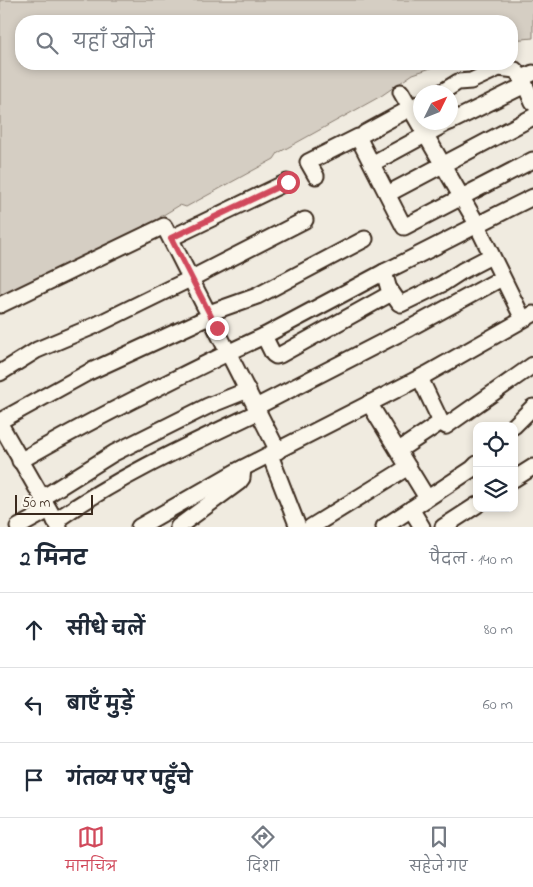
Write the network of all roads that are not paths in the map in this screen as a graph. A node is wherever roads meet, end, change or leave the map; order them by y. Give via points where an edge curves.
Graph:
1 (495, 70) edge
2 (515, 70) edge
3 (527, 78) edge
4 (453, 85) edge
5 (401, 92) dead end
6 (413, 103) edge
7 (533, 103) edge
8 (413, 106) edge
9 (458, 117) edge
10 (533, 117) edge
11 (424, 130) edge
12 (433, 130) edge
13 (425, 134) junction
14 (361, 135) junction
15 (533, 160) edge
16 (376, 161) dead end
17 (443, 165) junction
18 (316, 176) dead end
19 (288, 182) dead end
20 (395, 190) dead end
21 (533, 197) edge
22 (462, 198) junction
23 (305, 220) dead end
24 (476, 224) junction
25 (171, 238) junction
26 (365, 239) dead end
27 (491, 256) junction
28 (384, 272) junction
29 (192, 278) junction
30 (502, 278) junction
31 (390, 290) junction
32 (0, 306) edge
33 (210, 314) junction
34 (528, 316) edge
35 (264, 336) junction
36 (229, 352) junction
37 (533, 365) edge
38 (0, 372) edge
39 (420, 378) junction
40 (248, 390) junction
41 (369, 403) junction
42 (533, 407) edge
43 (257, 410) junction
44 (0, 422) edge
45 (441, 422) junction
46 (518, 422) edge
47 (399, 450) junction
48 (274, 453) junction
49 (20, 461) junction
50 (408, 467) junction
51 (474, 467) edge
52 (533, 467) edge
53 (243, 468) junction
54 (518, 476) edge
55 (427, 498) junction
56 (473, 508) edge
57 (411, 509) junction
58 (51, 514) edge
59 (18, 527) edge
60 (141, 527) edge
61 (178, 527) edge
62 (298, 527) edge
63 (311, 527) edge
64 (384, 527) edge
65 (422, 527) edge
66 (444, 527) edge

1 - 4 street via 471,82
2 - 3 street
3 - 7 street
3 - 9 street
5 - 6 street
8 - 14 street
10 - 17 street
11 - 13 street
12 - 13 street
13 - 16 street
13 - 17 street
14 - 18 street via 308,162
14 - 22 street via 404,227
15 - 22 street
17 - 20 street
17 - 22 street
19 - 25 street
21 - 24 street
22 - 24 street
23 - 29 street
24 - 27 street
24 - 28 street
25 - 29 street
25 - 32 street via 164,226
26 - 33 street via 257,296
27 - 30 street
27 - 31 street via 401,304
28 - 31 street
28 - 35 street
29 - 33 street
29 - 38 street via 37,350
30 - 34 street
30 - 43 street
31 - 35 street via 388,295 280,355 273,354
33 - 36 street
33 - 44 street via 89,372
34 - 39 street
35 - 36 street
36 - 40 street
36 - 49 street via 66,434
37 - 45 street via 448,425
39 - 41 street
39 - 45 street
40 - 43 street
40 - 58 street via 208,406 114,453
41 - 47 street
41 - 48 street
42 - 46 street
43 - 48 street
43 - 58 street via 153,461 85,500
44 - 49 street
45 - 47 street
47 - 50 street
48 - 53 street
48 - 62 street
49 - 58 street
50 - 55 street
50 - 63 street
51 - 55 street
52 - 54 street
53 - 60 street
53 - 61 street via 239,482
55 - 57 street
56 - 66 street
57 - 64 street
57 - 65 street
58 - 59 street

